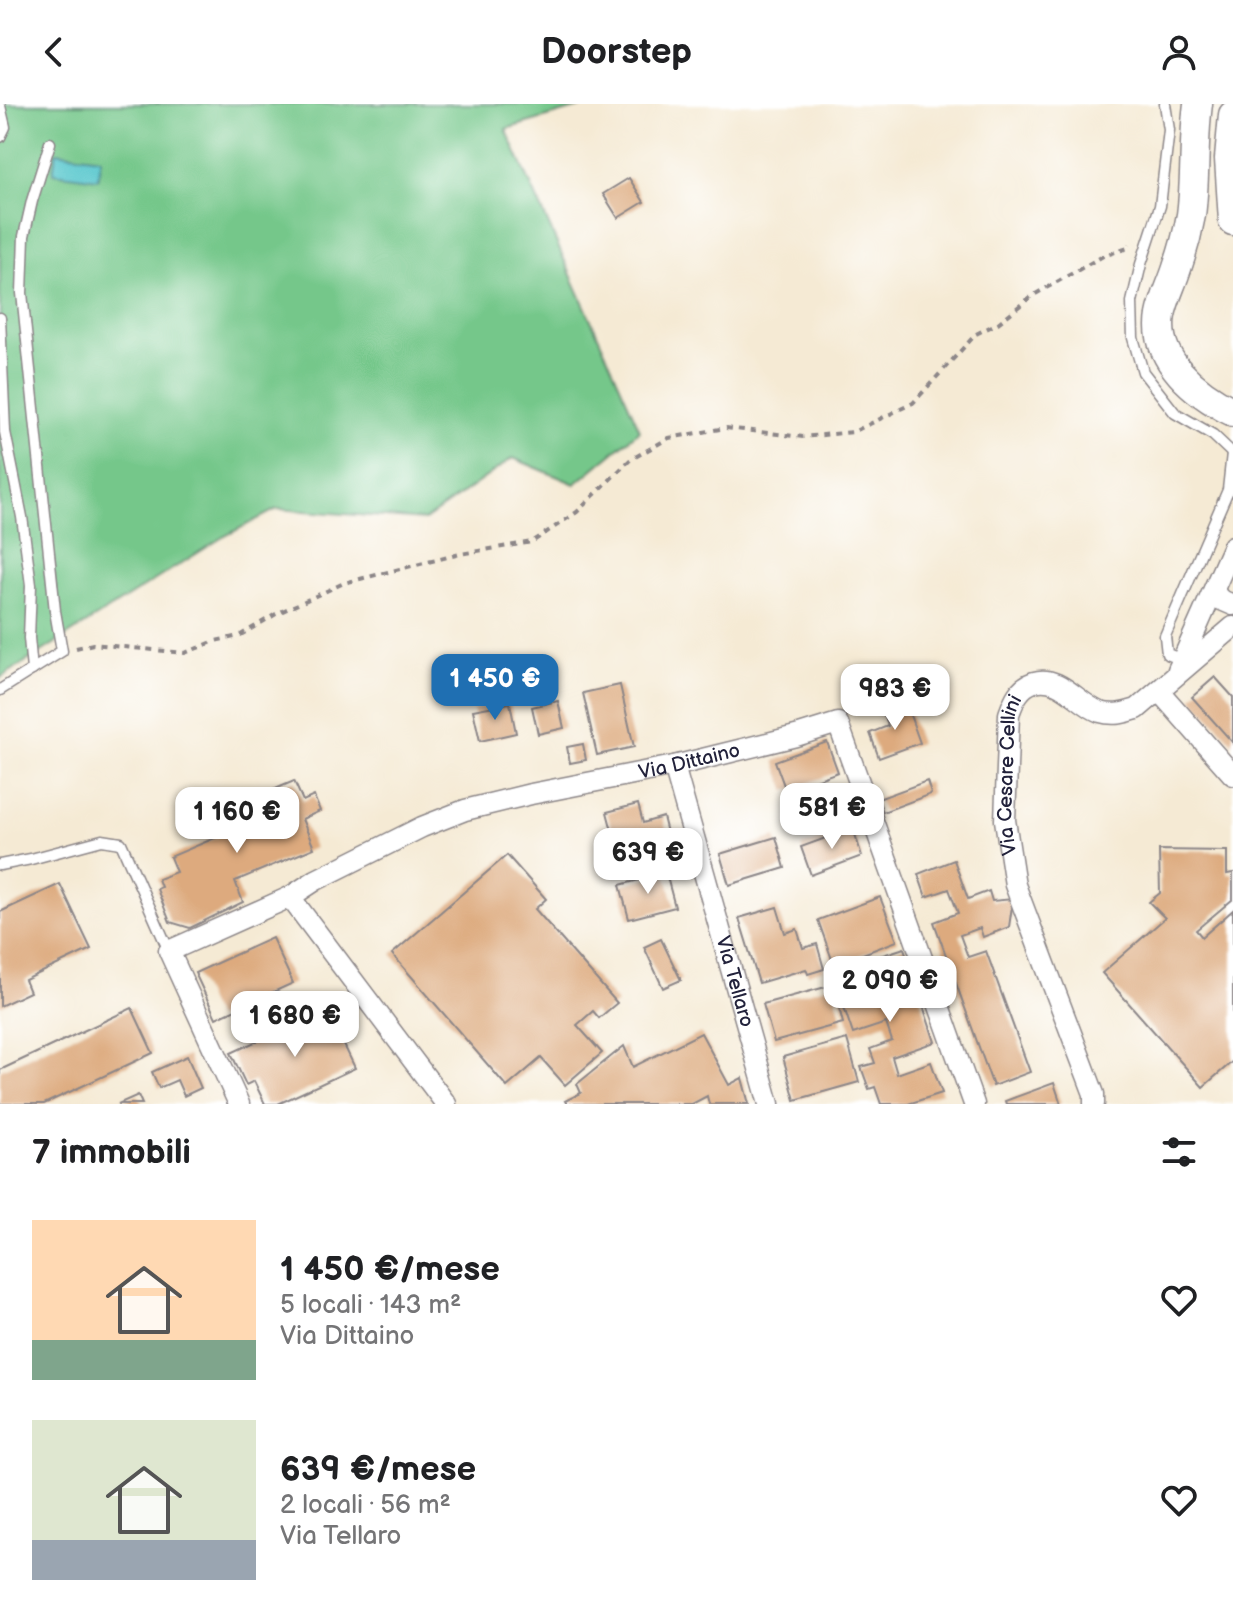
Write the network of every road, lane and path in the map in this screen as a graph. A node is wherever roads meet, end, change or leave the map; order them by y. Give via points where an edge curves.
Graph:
1 (1165, 104) edge
2 (1198, 104) edge
3 (0, 106) edge
4 (1233, 115) edge
5 (0, 137) edge
6 (50, 143) dead end
7 (1233, 221) edge
8 (1135, 237) dead end
9 (0, 318) edge
10 (1233, 412) edge
11 (1233, 546) edge
12 (1214, 590) junction
13 (1233, 605) edge
14 (1233, 627) edge
15 (62, 651) junction
16 (32, 670) junction
17 (1172, 676) junction
18 (0, 690) edge
19 (674, 766) junction
20 (1233, 775) edge
21 (0, 865) edge
22 (290, 897) junction
23 (169, 951) junction
24 (239, 1104) edge
25 (446, 1104) edge
26 (769, 1104) edge
27 (974, 1104) edge
28 (1094, 1104) edge

1 - 17 lane via 1169,130 1160,206 1132,302 1133,338 1143,372 1175,413 1232,453 1228,490 1165,636
2 - 10 main road via 1190,217 1161,312 1161,338 1190,383
3 - 5 lane via 5,127
4 - 7 main road
6 - 15 lane via 24,236 22,293
8 - 15 path via 1128,248 1103,256 1032,296 976,334 913,403 853,432 803,437 726,428 669,438 630,460 577,512 532,542 344,583 239,636 185,653 93,644
9 - 16 lane via 5,432 31,585
11 - 12 street
12 - 13 street
12 - 17 street
14 - 17 street
15 - 16 lane
16 - 18 lane
17 - 20 street
17 - 28 street, Via Cesare Cellini via 1137,709 1118,715 1098,711 1061,686 1041,680 1026,685 1009,714 1005,820 1015,885
19 - 22 street, Via Dittaino via 465,810
19 - 26 street, Via Tellaro
19 - 27 street, Via Dittaino via 838,723
21 - 23 lane via 102,840 121,843
22 - 23 street, Via Dittaino
22 - 25 street
23 - 24 street

